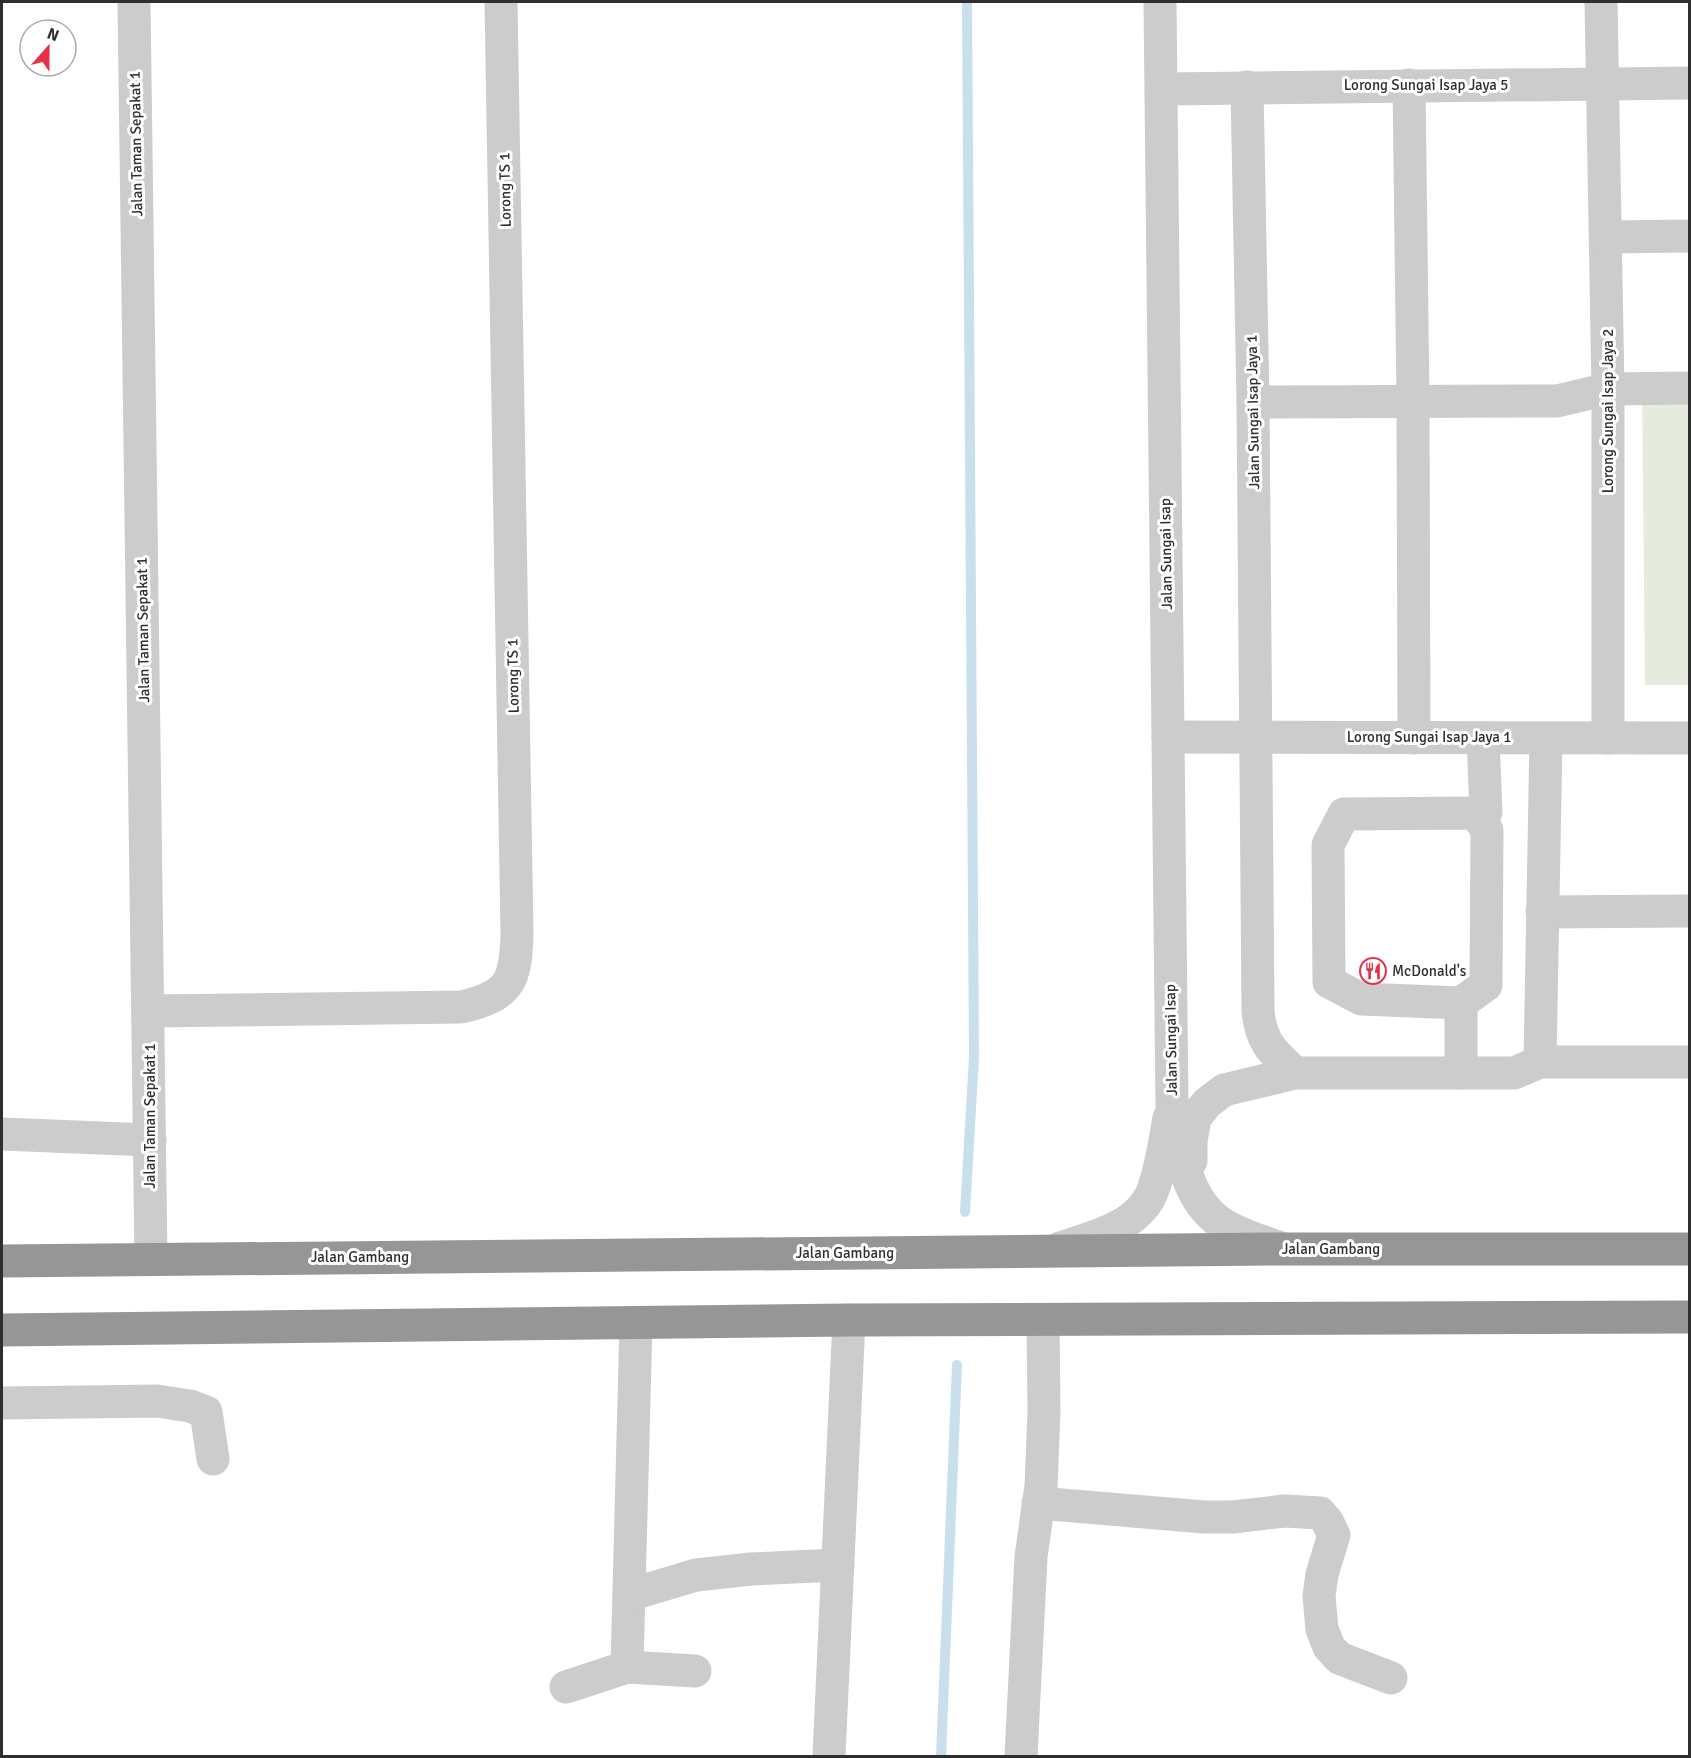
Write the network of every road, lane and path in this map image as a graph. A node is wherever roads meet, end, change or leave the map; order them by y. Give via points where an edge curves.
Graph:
1 (134, 2) edge
2 (501, 2) edge
3 (1160, 2) edge
4 (1601, 2) edge
5 (1689, 83) edge
6 (1603, 84) junction
7 (1409, 85) junction
8 (1247, 87) junction
9 (1162, 89) junction
10 (1689, 236) edge
11 (1606, 237) junction
12 (1689, 388) edge
13 (1608, 389) junction
14 (1413, 401) junction
15 (1253, 402) junction
16 (1168, 736) junction
17 (1256, 736) junction
18 (1414, 738) junction
19 (1483, 738) junction
20 (1546, 738) junction
21 (1608, 738) junction
22 (1689, 738) edge
23 (1480, 820) junction
24 (1689, 911) edge
25 (1542, 912) junction
26 (1461, 1003) junction
27 (149, 1011) junction
28 (1540, 1062) junction
29 (1689, 1062) edge
30 (1295, 1073) junction
31 (1461, 1073) junction
32 (1172, 1107) junction
33 (2, 1134) edge
34 (150, 1140) junction
35 (1192, 1188) junction
36 (1283, 1249) junction
37 (1689, 1249) edge
38 (1049, 1252) junction
39 (151, 1259) junction
40 (2, 1261) edge
41 (1689, 1317) edge
42 (849, 1320) junction
43 (1043, 1320) junction
44 (636, 1323) junction
45 (2, 1330) edge
46 (2, 1403) edge
47 (213, 1459) dead end
48 (1038, 1503) junction
49 (838, 1565) junction
50 (629, 1595) junction
51 (627, 1667) junction
52 (695, 1671) dead end
53 (1391, 1678) dead end
54 (566, 1687) dead end
55 (829, 1756) edge
56 (1021, 1756) edge

1 - 27 street, Jalan Taman Sepakat 1
2 - 27 street, Lorong TS 1 via 517,933 512,975 501,992 482,1003 461,1007
3 - 9 street, Jalan Sungai Isap
4 - 6 street, Lorong Sungai Isap Jaya 2
5 - 6 street, Lorong Sungai Isap Jaya 5
6 - 7 street, Lorong Sungai Isap Jaya 5
6 - 11 street, Lorong Sungai Isap Jaya 2
7 - 8 street, Lorong Sungai Isap Jaya 5
7 - 14 street
8 - 9 street, Lorong Sungai Isap Jaya 5
8 - 15 street, Jalan Sungai Isap Jaya 1
9 - 16 street, Jalan Sungai Isap
10 - 11 street
11 - 13 street, Lorong Sungai Isap Jaya 2
12 - 13 street
13 - 14 street via 1557,401
13 - 21 street, Lorong Sungai Isap Jaya 2
14 - 15 street
14 - 18 street
15 - 17 street, Jalan Sungai Isap Jaya 1
16 - 17 street, Lorong Sungai Isap Jaya 1
16 - 32 street, Jalan Sungai Isap
17 - 18 street, Lorong Sungai Isap Jaya 1
17 - 30 street, Jalan Sungai Isap Jaya 1 via 1260,1030 1270,1049
18 - 19 street, Lorong Sungai Isap Jaya 1
19 - 20 street, Lorong Sungai Isap Jaya 1
19 - 23 street via 1486,812
20 - 21 street, Lorong Sungai Isap Jaya 1
20 - 25 street
21 - 22 street, Lorong Sungai Isap Jaya 1
23 - 26 street via 1487,830 1486,985
23 - 26 street via 1476,813 1344,813 1328,845 1329,982 1361,999
24 - 25 street
25 - 28 street
26 - 31 street
27 - 34 street, Jalan Taman Sepakat 1
28 - 29 street
28 - 31 street via 1514,1073
30 - 31 street
30 - 35 street via 1224,1090 1207,1103 1195,1118 1191,1141
32 - 35 street
32 - 38 street via 1154,1189 1143,1208 1104,1233
33 - 34 street
34 - 39 street, Jalan Taman Sepakat 1
35 - 36 street via 1202,1206 1220,1223
36 - 37 highway, Jalan Gambang
36 - 38 highway, Jalan Gambang
38 - 39 highway, Jalan Gambang
39 - 40 highway, Jalan Gambang
41 - 43 highway
42 - 43 highway
42 - 44 highway
42 - 49 street
43 - 48 street via 1044,1413
44 - 45 highway
44 - 50 street
46 - 47 street via 157,1401 190,1406 206,1412
48 - 53 street via 1204,1518 1285,1511 1320,1513 1334,1535 1319,1596 1322,1629 1329,1647 1339,1658
48 - 56 street via 1031,1557
49 - 50 street via 696,1575
49 - 55 street
50 - 51 street
51 - 52 street
51 - 54 street

